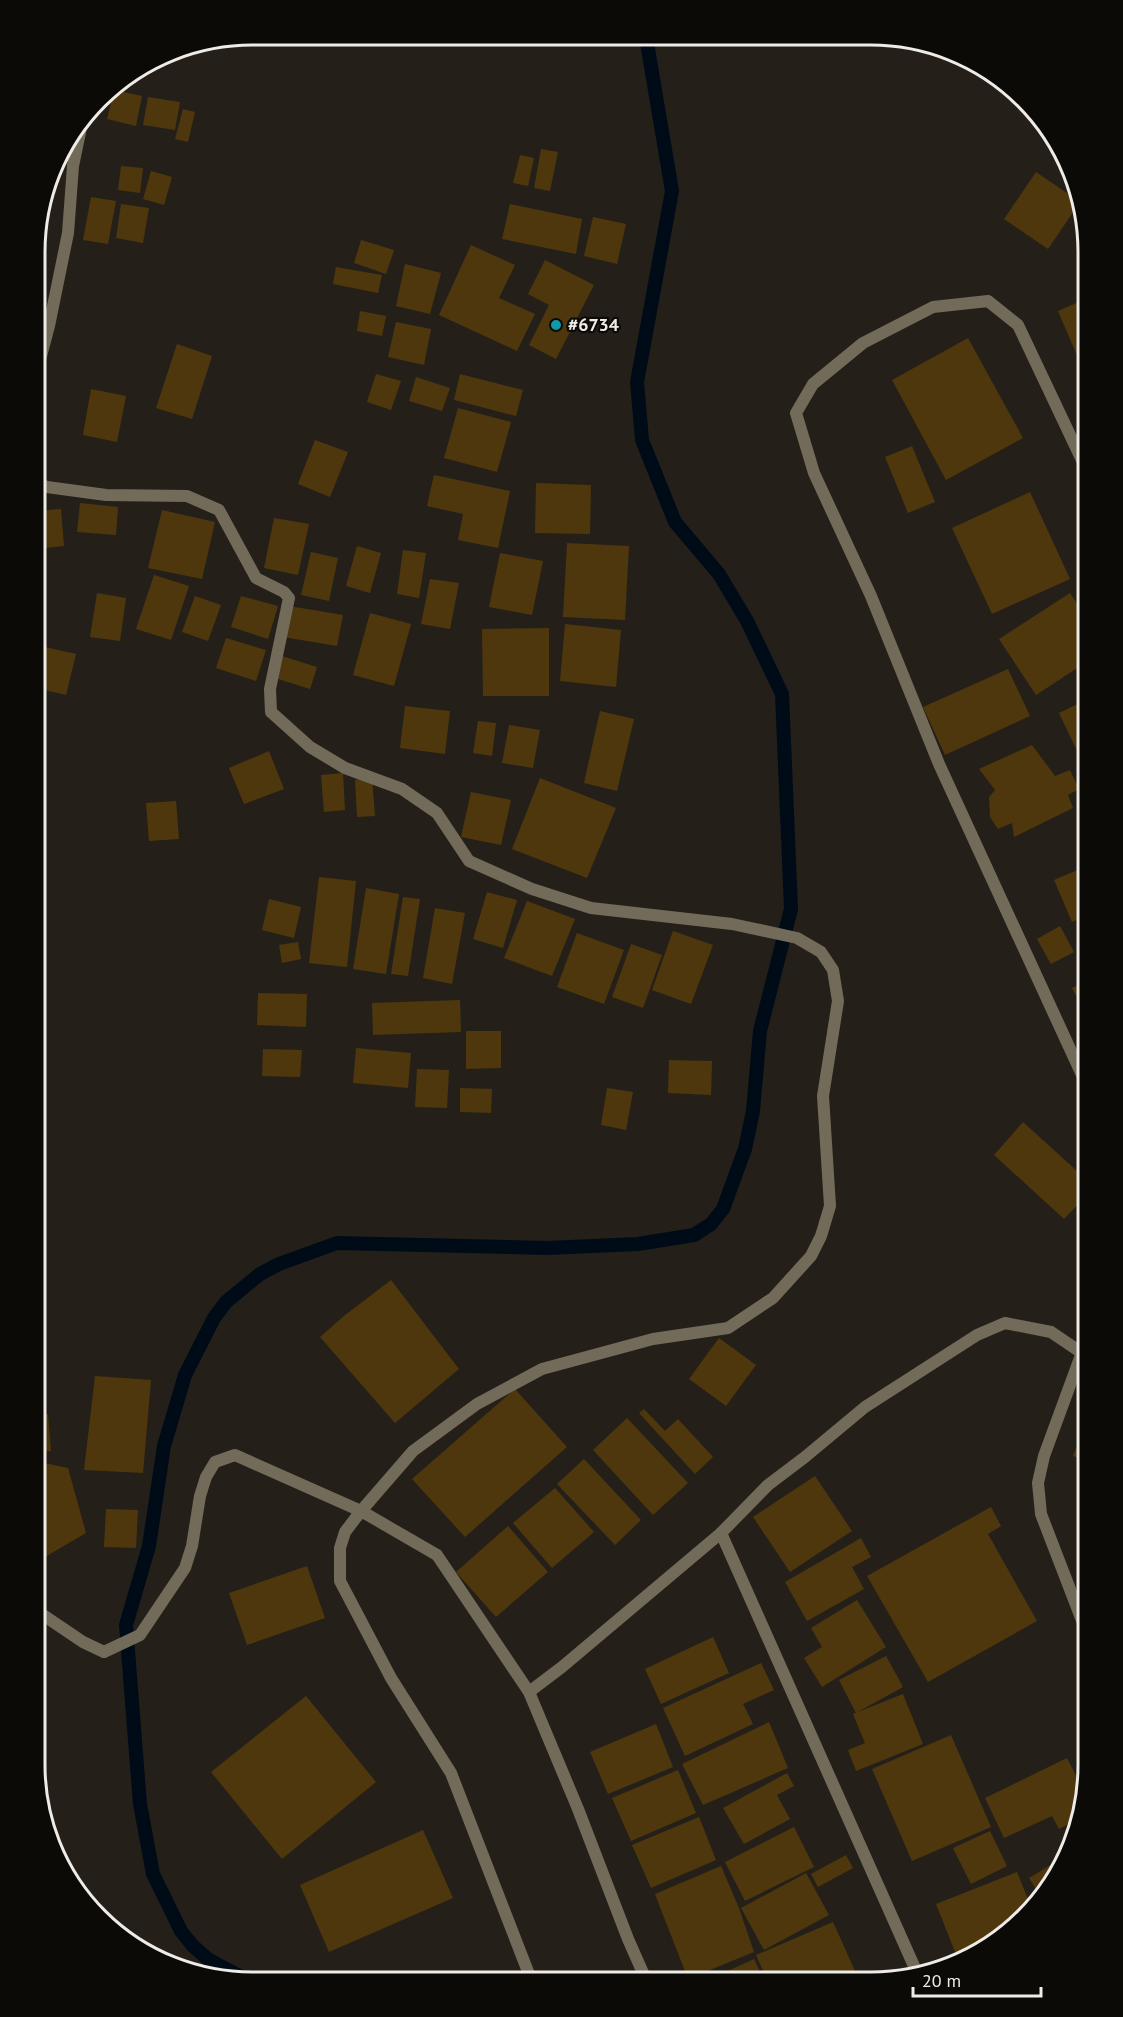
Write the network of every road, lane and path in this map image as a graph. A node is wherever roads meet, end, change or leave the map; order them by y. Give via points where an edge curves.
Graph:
1 (79, 139) edge
2 (45, 342) edge
3 (1078, 452) edge
4 (45, 486) edge
5 (1078, 1066) edge
6 (1078, 1350) edge
7 (1078, 1364) edge
8 (361, 1511) junction
9 (722, 1533) junction
10 (1078, 1610) edge
11 (45, 1616) edge
12 (529, 1692) junction
13 (914, 1967) edge
14 (528, 1972) edge
15 (643, 1972) edge

1 - 2 street via 68,233
3 - 5 street via 1018,325 988,301 933,307 863,343 813,384 796,413 814,473 871,596 939,764
4 - 8 street via 106,495 187,496 219,510 256,578 290,598 270,689 271,712 310,747 345,768 402,789 437,813 469,861 532,889 591,908 732,924 797,938 821,952 833,970 838,1001 822,1096 830,1206 811,1256 773,1298 728,1328 653,1339 542,1369 477,1404 413,1450
6 - 9 street via 1051,1332 1005,1323 977,1335 865,1407 768,1485
7 - 10 street via 1038,1483 1041,1514
8 - 11 street via 235,1455 215,1462 206,1477 185,1568 140,1635 104,1652
8 - 12 street via 437,1555
8 - 14 street via 345,1532 339,1548 340,1581 391,1678 451,1773
9 - 12 street
9 - 13 street
12 - 15 street

